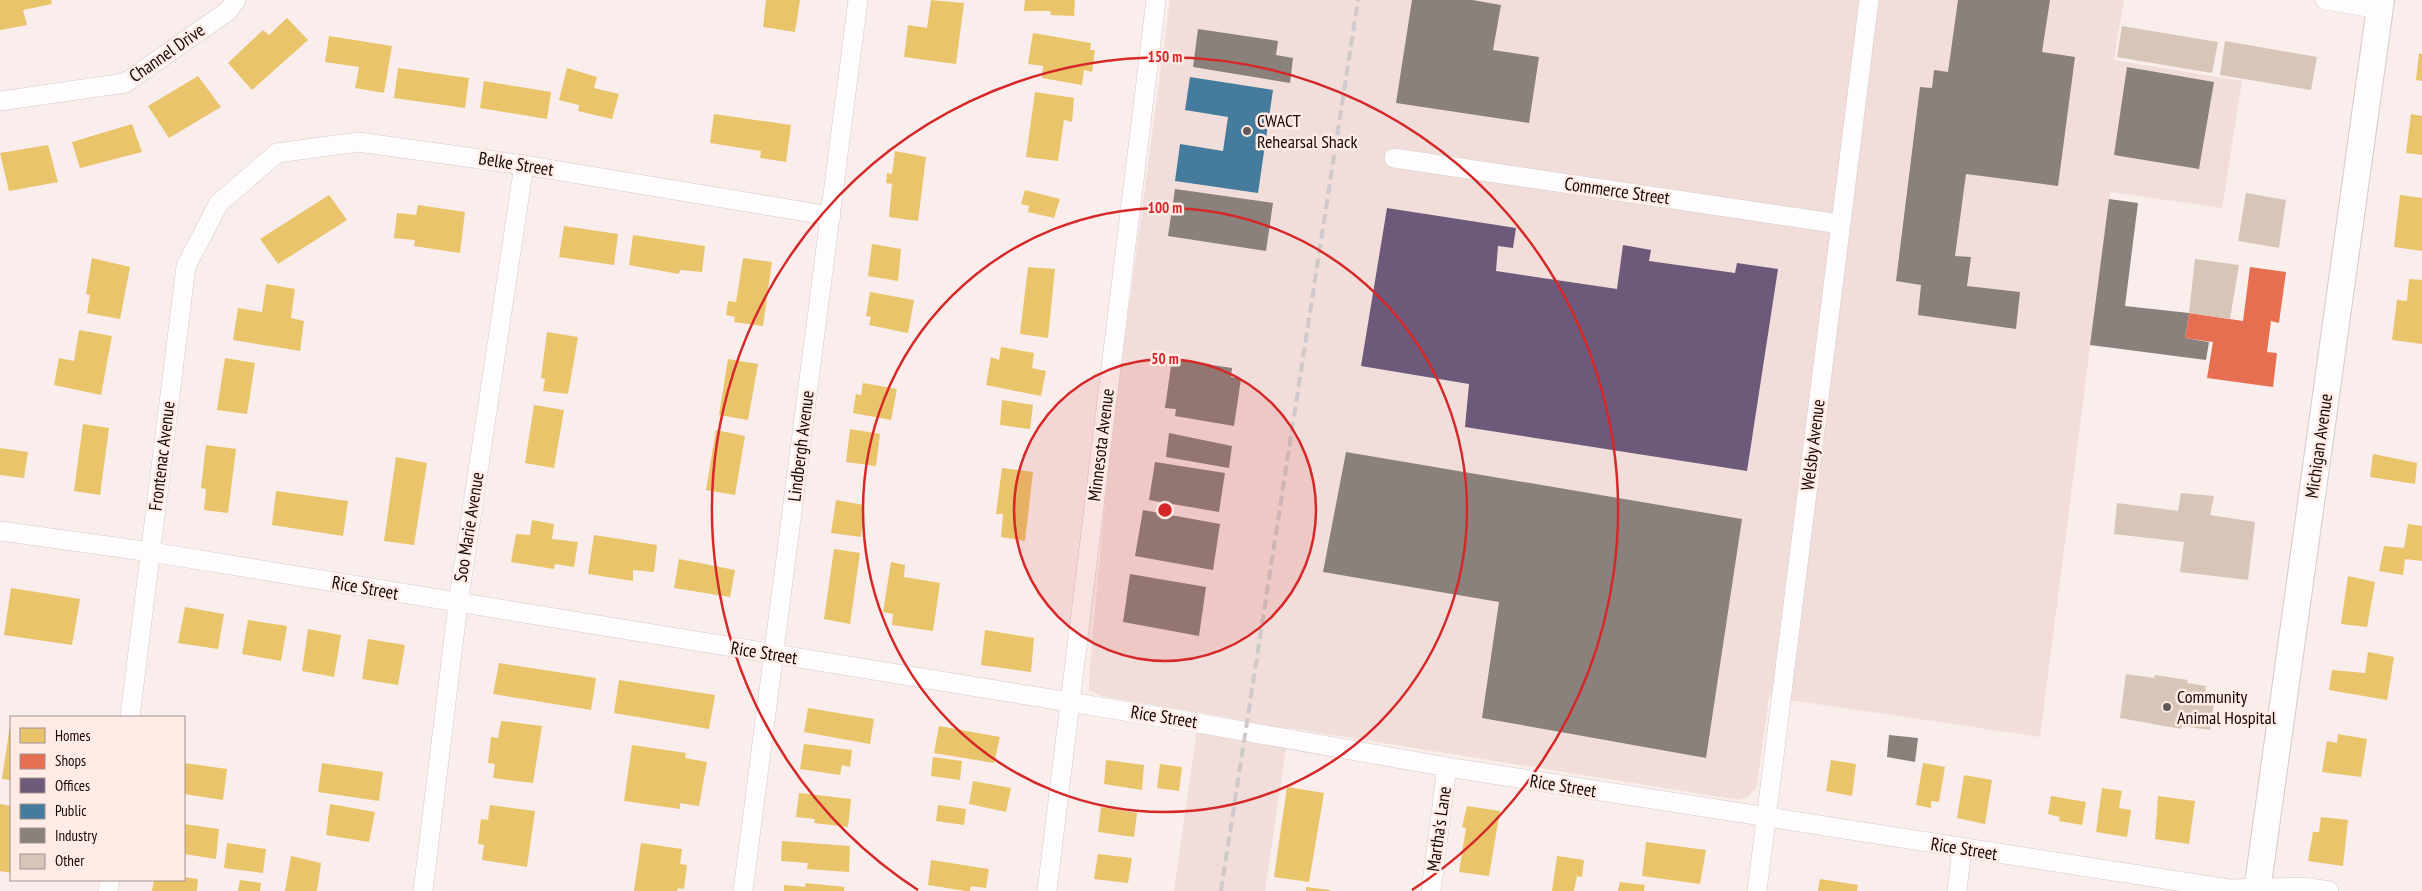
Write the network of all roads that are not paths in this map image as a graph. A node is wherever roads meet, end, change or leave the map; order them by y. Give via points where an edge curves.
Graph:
1 (236, 0) edge
2 (858, 0) edge
3 (1156, 0) edge
4 (1869, 0) edge
5 (2325, 0) edge
6 (2380, 4) edge
7 (0, 101) edge
8 (1394, 158) dead end
9 (524, 165) junction
10 (219, 203) joint
11 (831, 216) junction
12 (1840, 224) junction
13 (0, 531) edge
14 (151, 552) junction
15 (458, 604) junction
16 (774, 654) junction
17 (1069, 702) junction
18 (130, 716) edge
19 (1447, 767) junction
20 (1767, 818) junction
21 (1962, 848) junction
22 (2257, 889) edge
23 (424, 891) edge
24 (743, 891) edge
25 (1047, 891) edge
26 (1431, 891) edge
27 (1757, 891) edge
28 (1957, 891) edge
29 (2329, 891) edge

1 - 7 street, Channel Drive via 228,11 125,83
2 - 11 street, Lindbergh Avenue
3 - 17 street, Minnesota Avenue
4 - 12 street, Welsby Avenue
5 - 6 street
6 - 22 street, Michigan Avenue
8 - 12 street, Commerce Street
9 - 10 street, Belke Street via 358,142 276,153
9 - 11 street, Belke Street
9 - 15 street, Soo Marie Avenue
10 - 14 street, Frontenac Avenue via 186,266
11 - 16 street, Lindbergh Avenue
12 - 20 street, Welsby Avenue
13 - 14 street, Rice Street
14 - 15 street, Rice Street
14 - 18 street, Frontenac Avenue
15 - 16 street, Rice Street
15 - 23 street, Soo Marie Avenue
16 - 17 street, Rice Street
16 - 24 street, Lindbergh Avenue
17 - 19 street, Rice Street
17 - 25 street, Minnesota Avenue
19 - 20 street, Rice Street
19 - 26 street, Martha's Lane
20 - 21 street, Rice Street
20 - 27 street, Welsby Avenue
21 - 22 street, Rice Street via 2229,889
21 - 28 street
22 - 29 street, Rice Street via 2303,887

